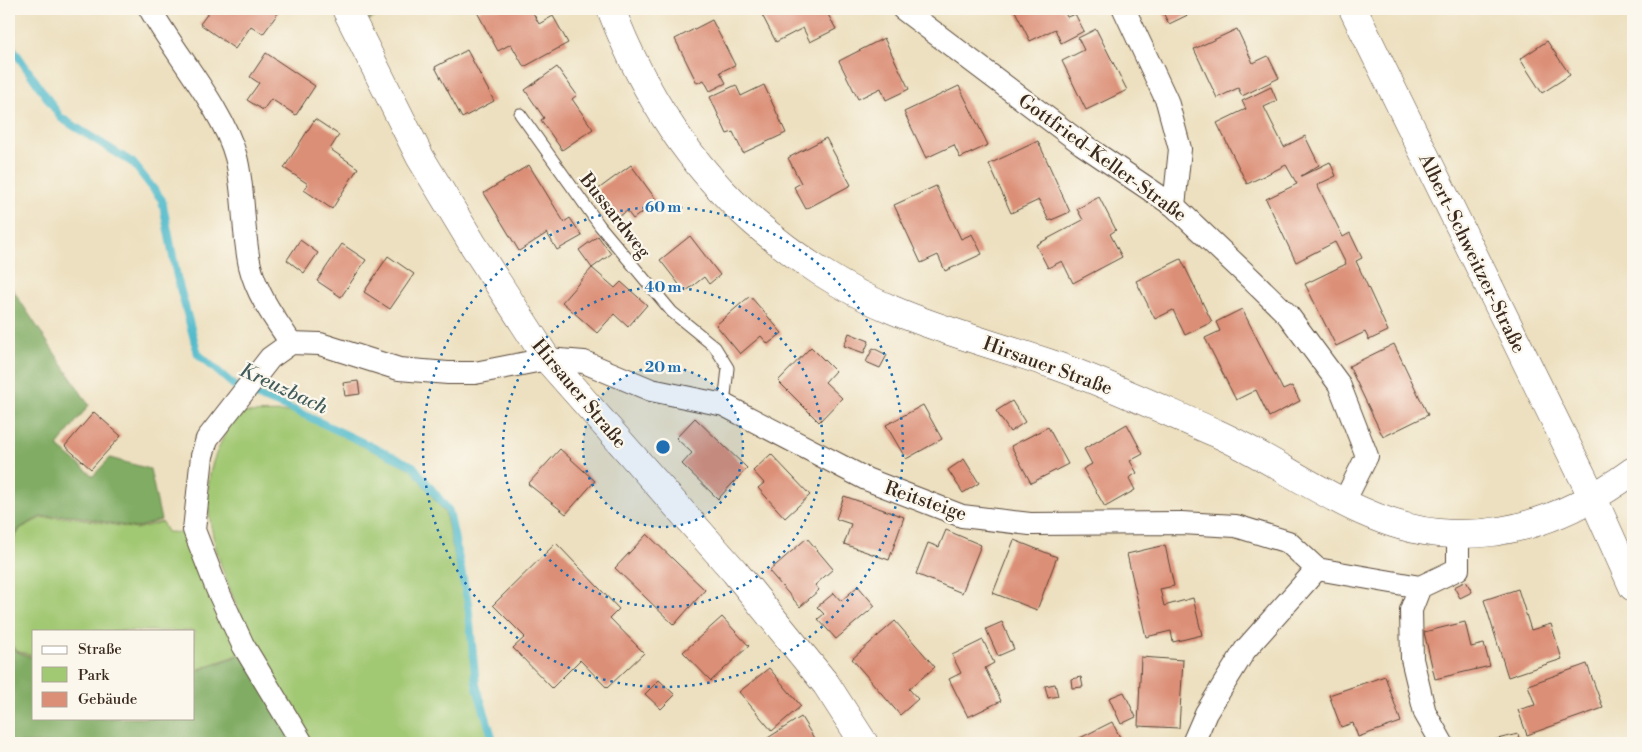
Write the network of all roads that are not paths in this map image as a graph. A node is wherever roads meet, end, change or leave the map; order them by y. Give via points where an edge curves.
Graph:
1 (150, 9) edge
2 (346, 9) edge
3 (611, 9) edge
4 (904, 9) edge
5 (1124, 9) edge
6 (1353, 9) edge
7 (520, 114) dead end
8 (1174, 206) junction
9 (291, 344) junction
10 (547, 359) junction
11 (724, 405) junction
12 (1633, 471) edge
13 (1593, 498) junction
14 (1344, 502) junction
15 (1458, 534) junction
16 (1317, 569) junction
17 (1420, 587) junction
18 (1633, 587) edge
19 (302, 743) edge
20 (864, 743) edge
21 (1193, 743) edge
22 (1442, 743) edge

1 - 9 street via 211,105 236,156 250,266 263,300
2 - 10 main road, Hirsauer Straße via 420,157
3 - 14 main road, Hirsauer Straße via 637,72 687,151 753,221 814,267 891,310 1059,366 1232,440
4 - 8 street, Gottfried-Keller-Straße via 1082,144
5 - 8 street via 1167,102 1180,149
6 - 13 main road, Albert-Schweitzer-Straße
7 - 11 lane, Bussardweg via 600,226 660,298 715,347 728,368
8 - 14 street, Gottfried-Keller-Straße via 1288,315 1340,384 1367,456
9 - 10 street, Reitsteige via 320,344 399,369 448,373 475,373
9 - 19 street via 270,358 207,439 202,456 194,530 243,645
10 - 11 street, Reitsteige via 584,362 651,390
10 - 20 main road, Hirsauer Straße via 734,572 826,684
11 - 16 street, Reitsteige via 866,479 962,516 1030,524 1236,526 1288,542
12 - 13 main road, Hirsauer Straße
13 - 15 main road, Hirsauer Straße via 1526,526
13 - 18 main road, Albert-Schweitzer-Straße
14 - 15 main road, Hirsauer Straße via 1398,525
15 - 17 street via 1458,569
16 - 17 street
16 - 21 street via 1245,650 1210,706
17 - 22 street via 1411,610 1412,658 1425,712

